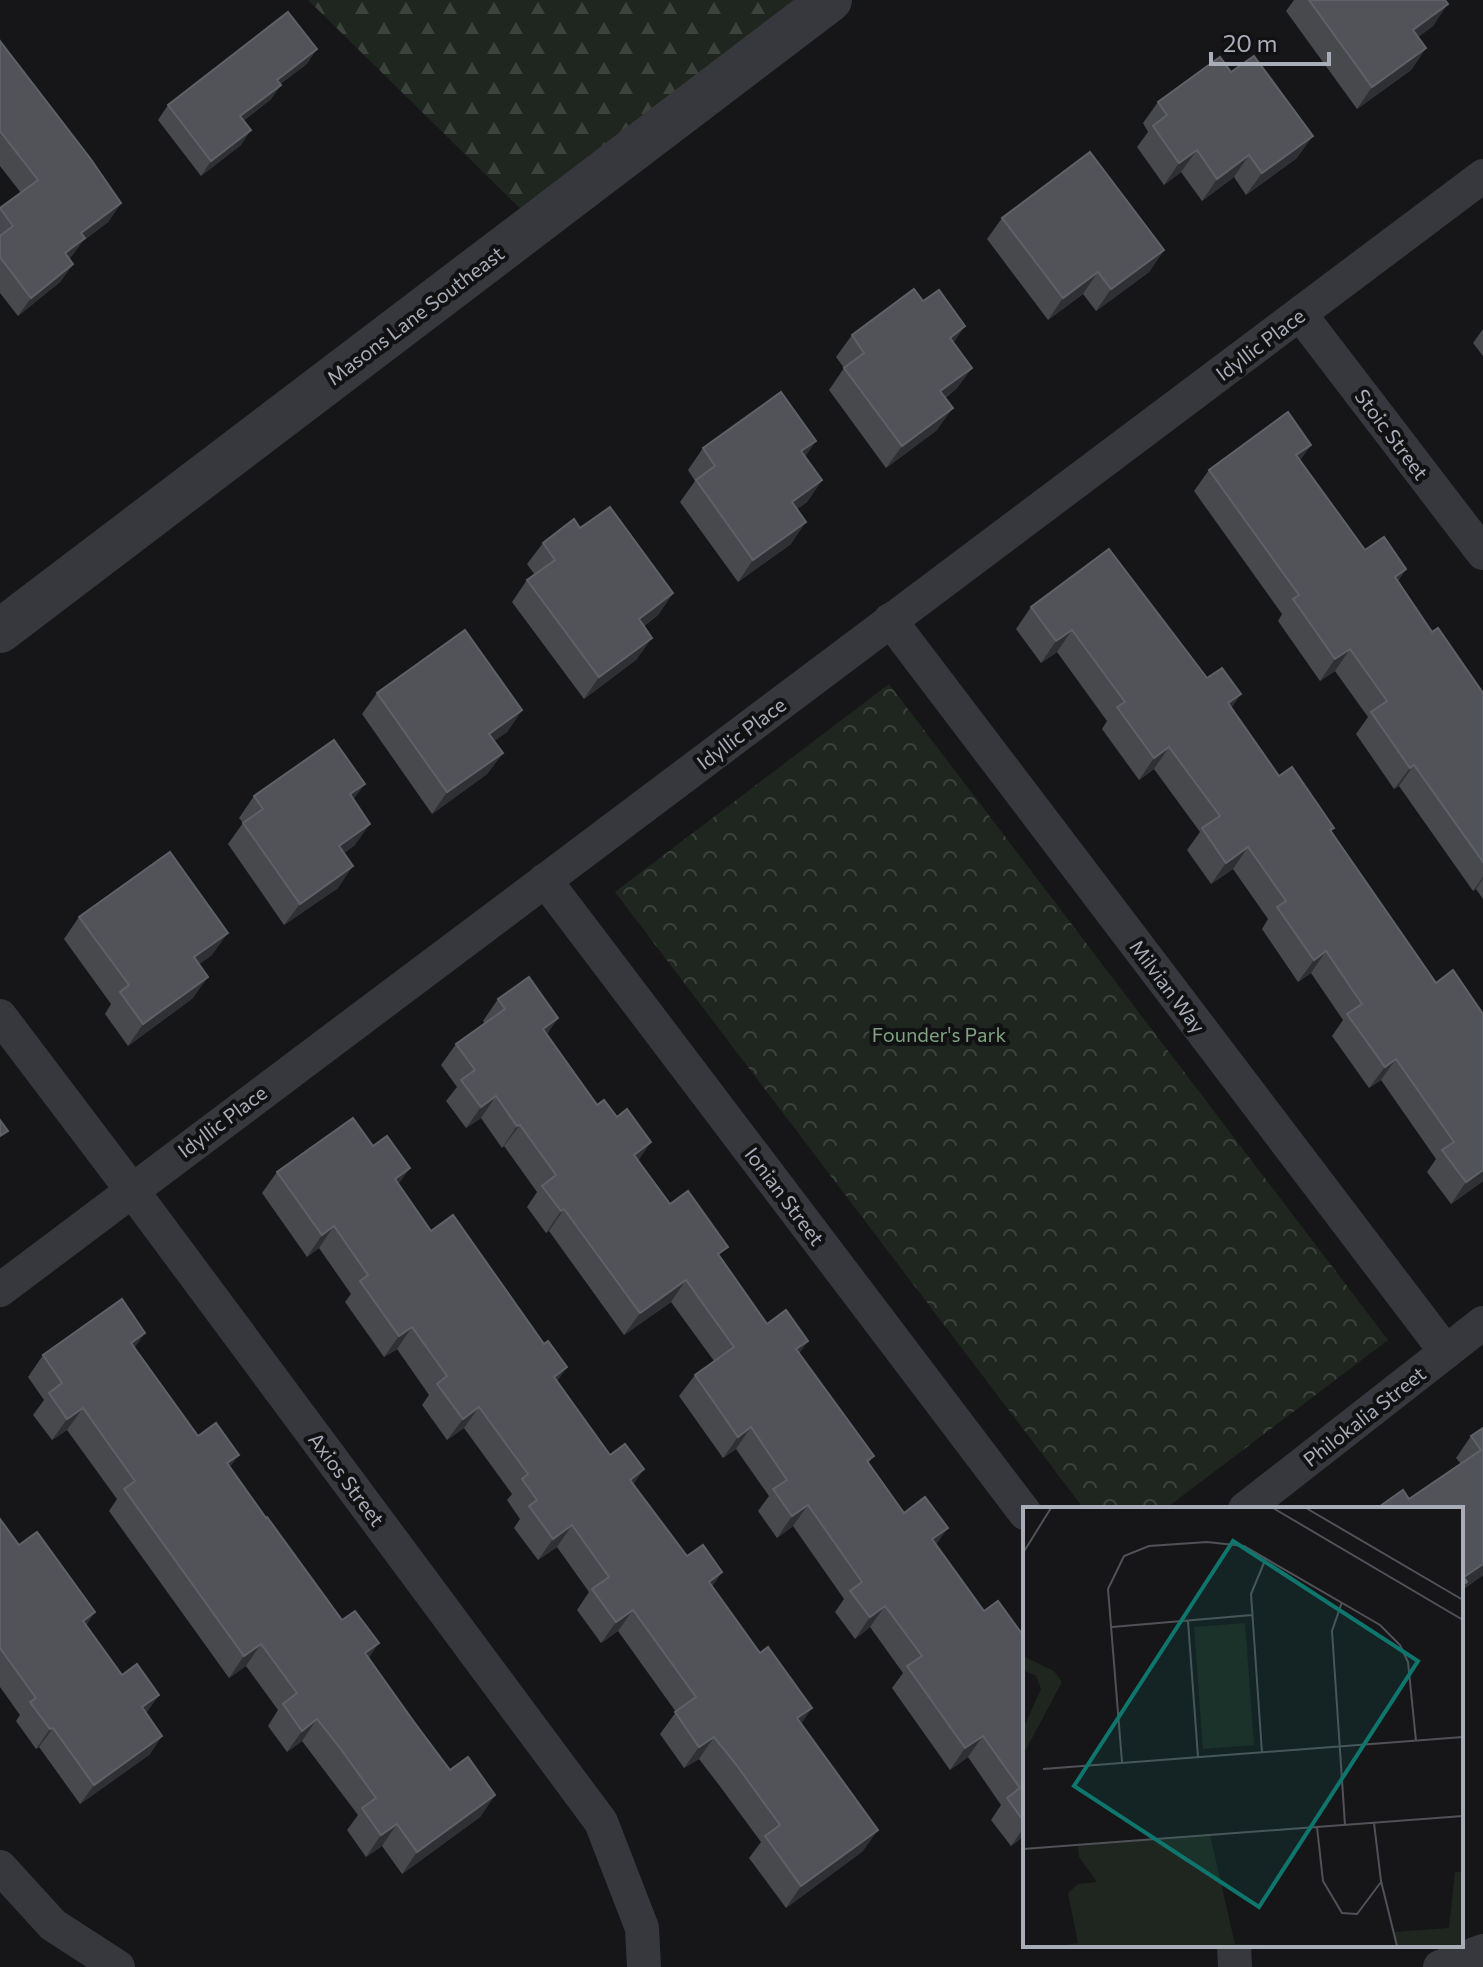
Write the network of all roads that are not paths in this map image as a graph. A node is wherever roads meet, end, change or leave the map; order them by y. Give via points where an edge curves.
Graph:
1 (830, 0) edge
2 (1483, 176) edge
3 (1300, 314) junction
4 (1483, 553) edge
5 (890, 620) junction
6 (0, 631) edge
7 (545, 880) junction
8 (0, 1016) edge
9 (131, 1189) junction
10 (0, 1290) edge
11 (1483, 1323) edge
12 (1446, 1352) junction
13 (1248, 1507) edge
14 (1023, 1510) edge
15 (0, 1867) edge
16 (1234, 1947) edge
17 (1483, 1951) edge
18 (118, 1967) edge
19 (644, 1967) edge
20 (1235, 1967) edge
21 (1440, 1967) edge

1 - 6 street, Masons Lane Southeast
2 - 3 street, Idyllic Place
3 - 4 street, Stoic Street
3 - 5 street, Idyllic Place
5 - 7 street, Idyllic Place
5 - 12 street, Milvian Way
7 - 9 street, Idyllic Place
7 - 14 street, Ionian Street
8 - 9 street, Axios Street
9 - 10 street, Idyllic Place
9 - 19 street, Axios Street via 601,1822 642,1928
11 - 12 street, Philokalia Street
12 - 13 street, Philokalia Street
15 - 18 street via 53,1925
16 - 20 street
17 - 21 street

